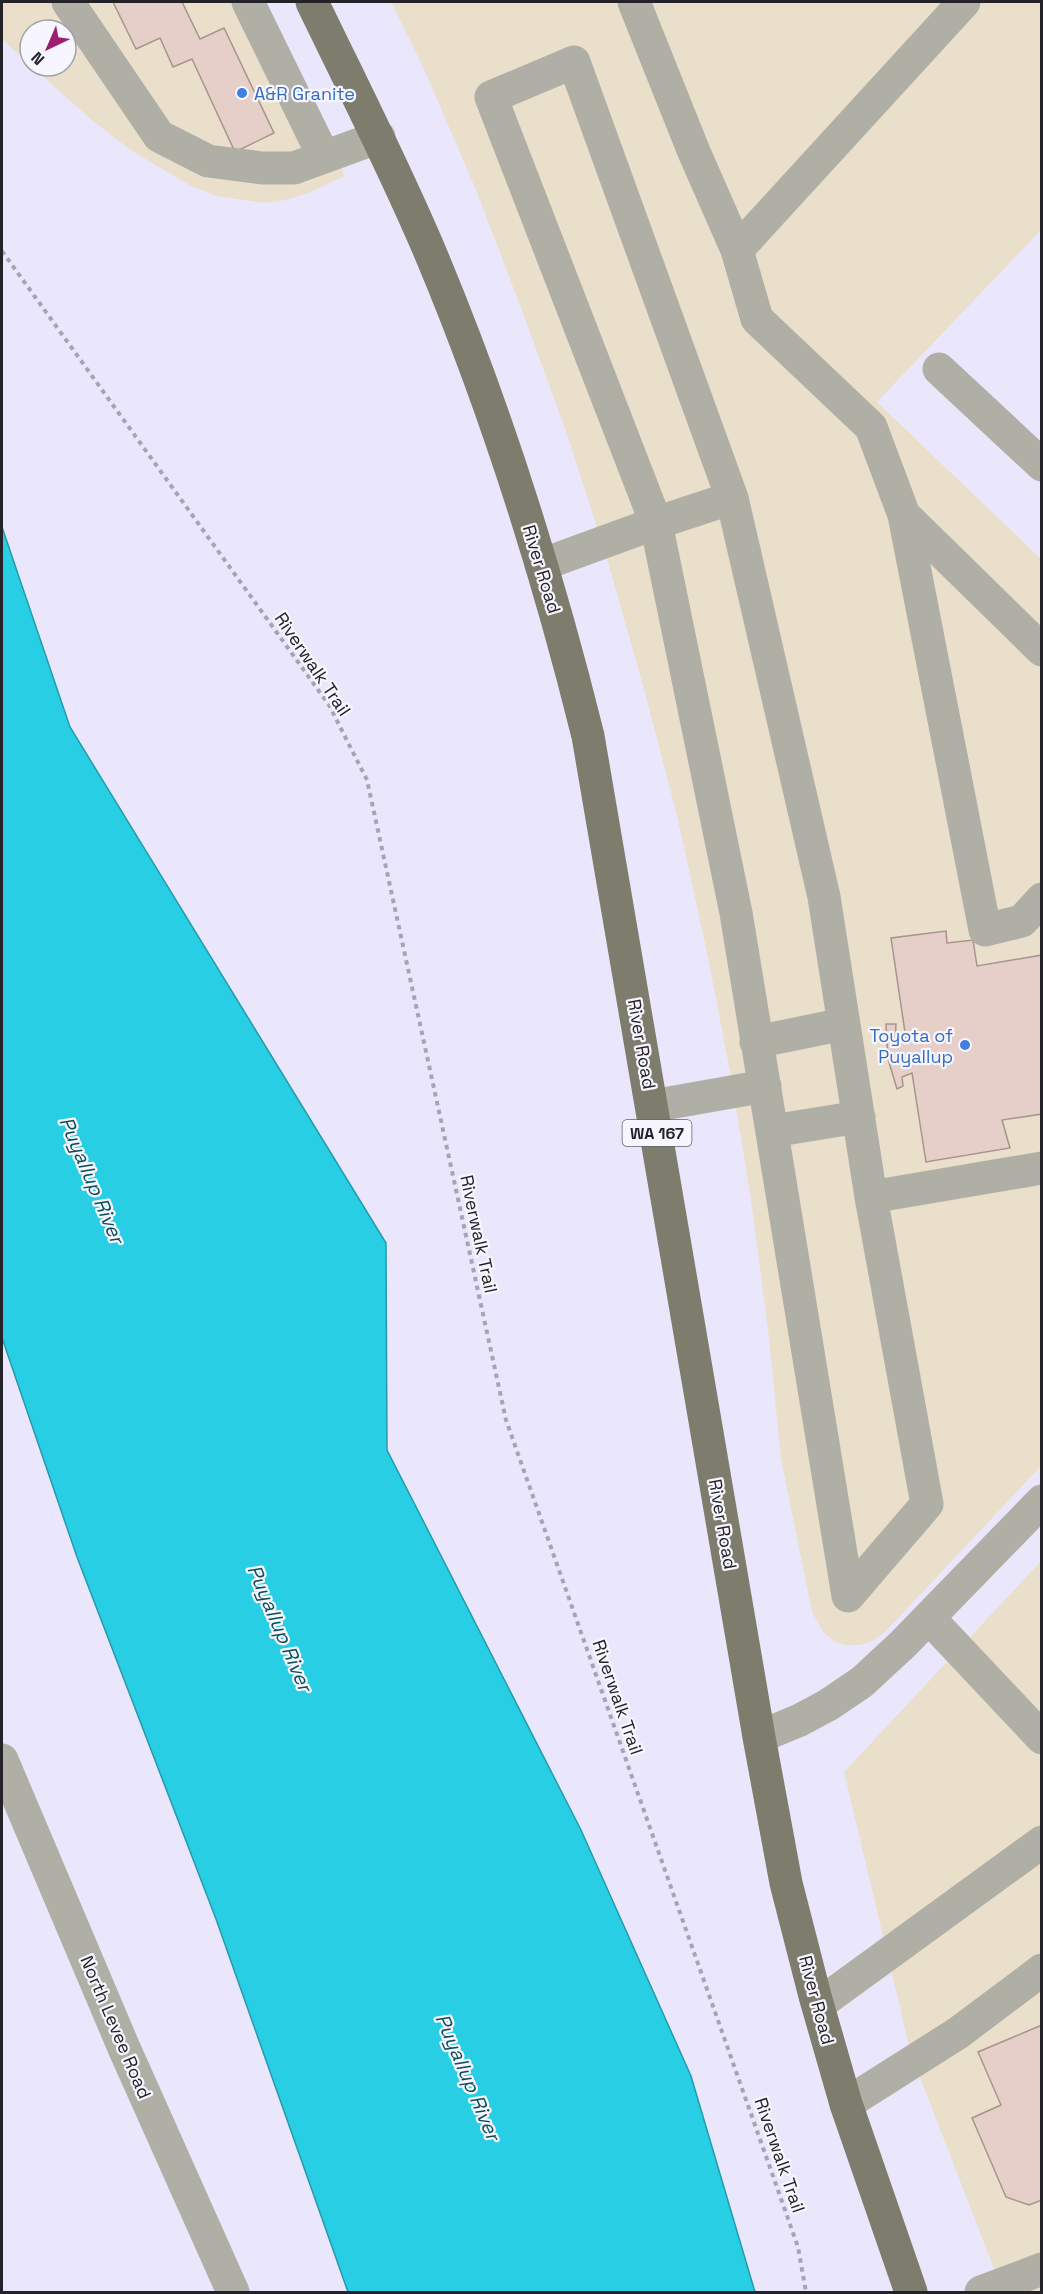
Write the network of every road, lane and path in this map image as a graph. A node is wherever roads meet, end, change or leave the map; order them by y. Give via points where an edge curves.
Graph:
1 (68, 2) edge
2 (248, 2) edge
3 (312, 2) edge
4 (634, 2) edge
5 (964, 2) edge
6 (379, 137) junction
7 (324, 157) junction
8 (737, 250) junction
9 (2, 251) edge
10 (939, 369) dead end
11 (1041, 465) edge
12 (732, 498) junction
13 (904, 515) junction
14 (656, 523) junction
15 (541, 565) junction
16 (1041, 650) edge
17 (1041, 899) edge
18 (844, 1024) junction
19 (756, 1042) junction
20 (765, 1086) junction
21 (652, 1106) junction
22 (859, 1117) junction
23 (772, 1131) junction
24 (1041, 1168) edge
25 (871, 1197) junction
26 (1041, 1501) edge
27 (929, 1618) junction
28 (759, 1737) junction
29 (1041, 1738) edge
30 (2, 1760) edge
31 (1041, 1842) edge
32 (1041, 1970) edge
33 (818, 2005) junction
34 (846, 2104) junction
35 (1041, 2269) edge
36 (233, 2292) edge
37 (806, 2292) edge
38 (911, 2292) edge
39 (981, 2292) edge

1 - 7 street via 159,136 208,161 262,168 294,168
2 - 7 street
3 - 6 main road, River Road / WA 167
4 - 8 street
5 - 8 street
6 - 7 street
6 - 15 main road, River Road / WA 167 via 475,363
8 - 13 street via 757,318 871,427
9 - 37 path, Riverwalk Trail via 329,705 367,780 506,1420 798,2247
10 - 11 street
12 - 14 street
12 - 14 street via 574,62 491,97
12 - 18 street via 824,897
13 - 16 street
13 - 17 street via 985,930 1022,921
14 - 15 street
14 - 19 street via 736,913
15 - 21 main road, River Road / WA 167 via 588,736
18 - 19 street
18 - 22 street
19 - 20 street
20 - 21 street
20 - 23 street
21 - 28 main road, River Road / WA 167
22 - 23 street
22 - 25 street
23 - 25 street via 848,1596 927,1504
24 - 25 street
26 - 27 street
27 - 28 street via 862,1682 800,1720
27 - 29 street
28 - 33 main road, River Road / WA 167 via 786,1883
30 - 36 street, North Levee Road
31 - 33 street
32 - 34 street via 958,2033
33 - 34 main road, River Road / WA 167
34 - 38 main road, River Road / WA 167
35 - 39 street

